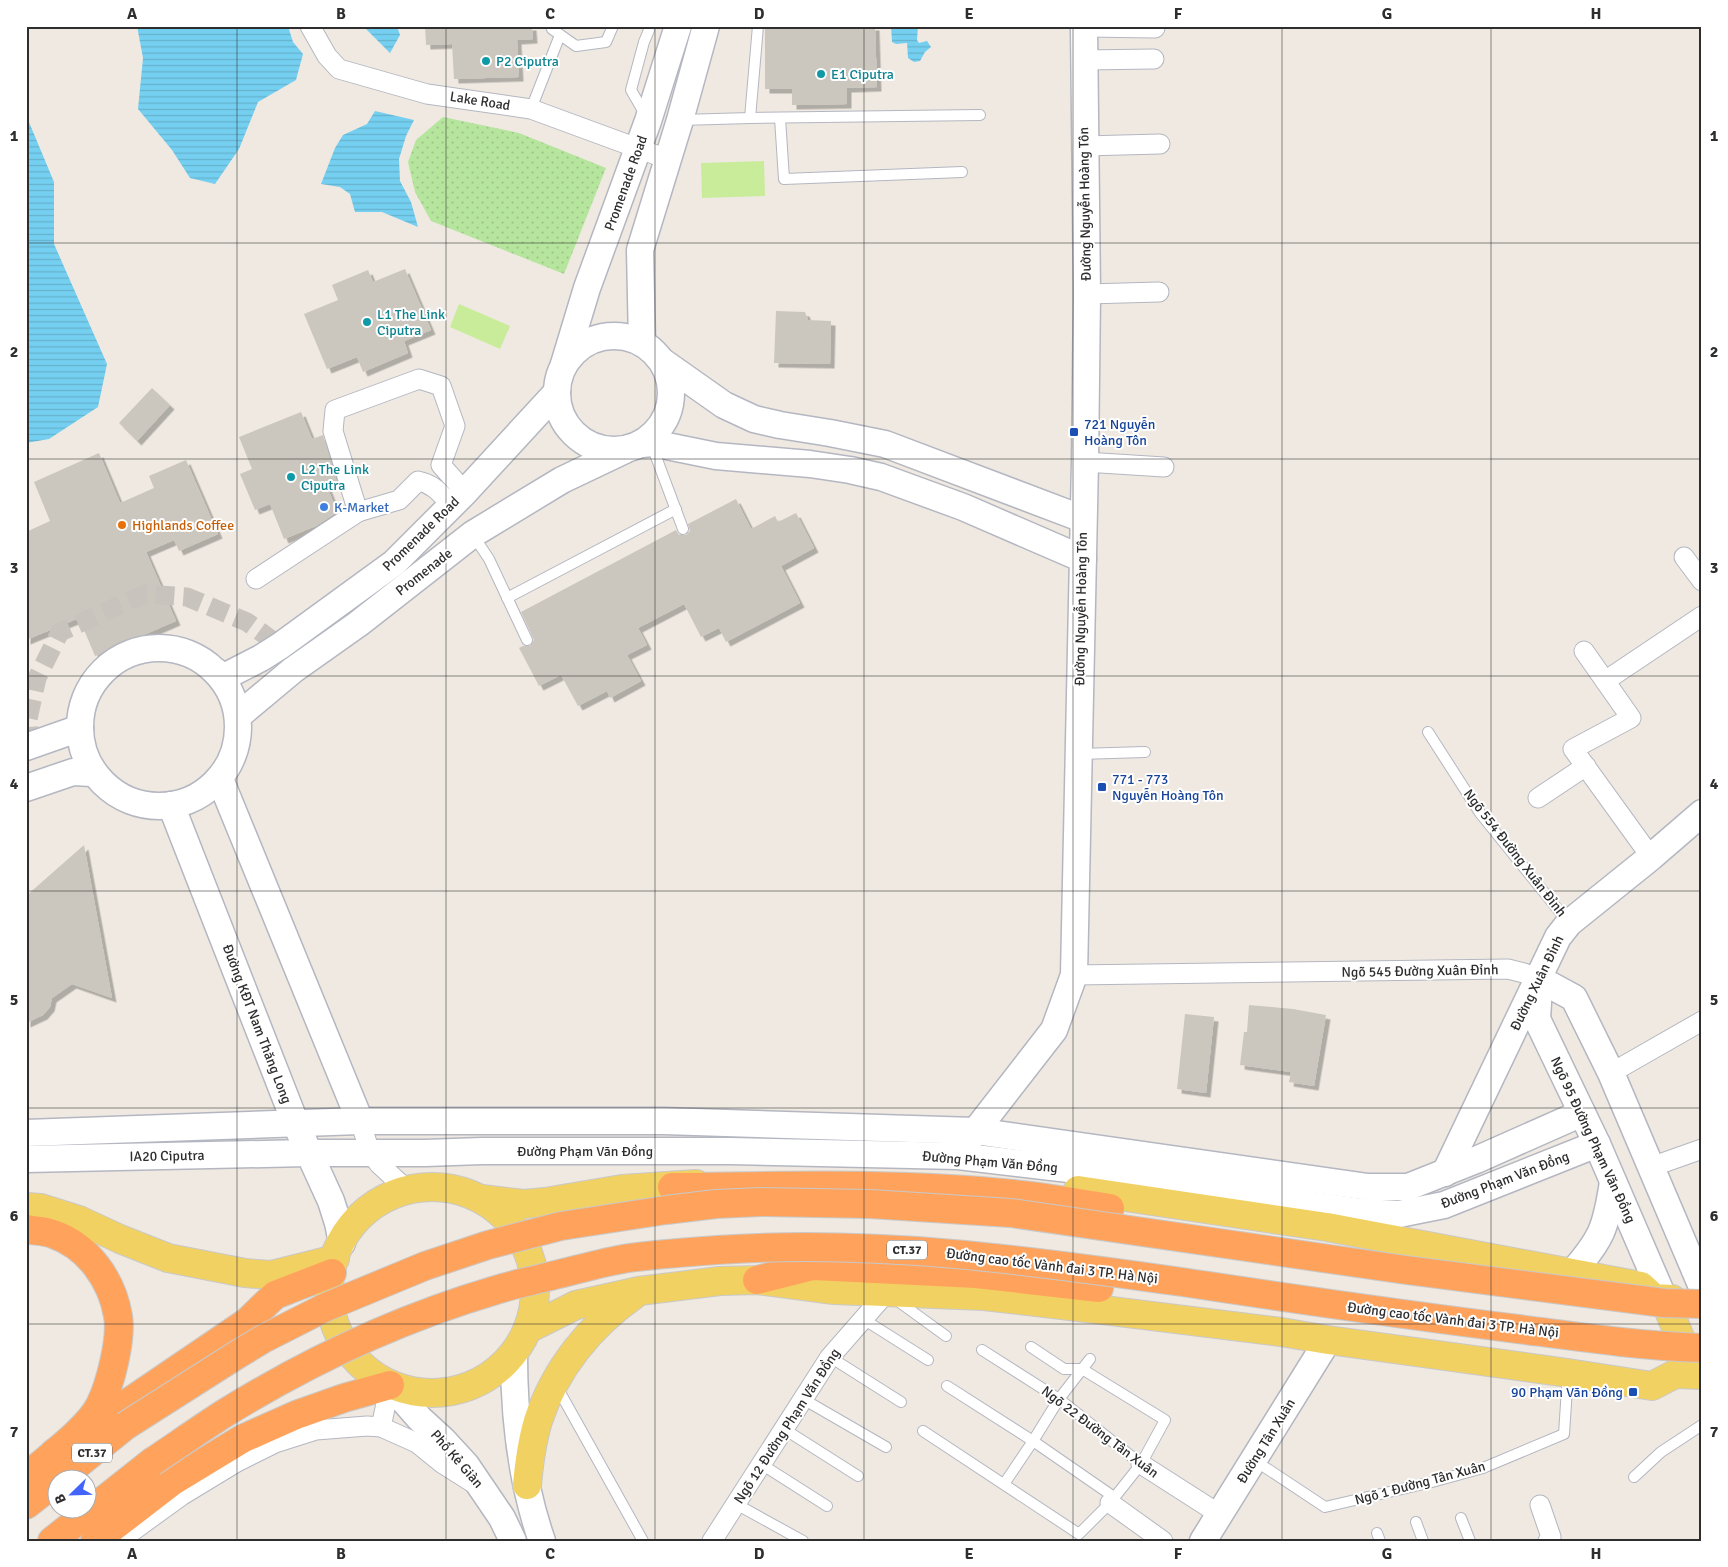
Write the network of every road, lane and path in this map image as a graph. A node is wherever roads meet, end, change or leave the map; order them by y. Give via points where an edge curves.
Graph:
1 (310, 26) edge
2 (551, 26) edge
3 (613, 26) edge
4 (648, 26) edge
5 (678, 26) edge
6 (706, 26) edge
7 (758, 26) edge
8 (1084, 27) edge
9 (1155, 28) dead end
10 (560, 35) junction
11 (1154, 59) dead end
12 (1084, 60) junction
13 (531, 109) junction
14 (980, 115) dead end
15 (750, 118) junction
16 (780, 118) junction
17 (680, 120) junction
18 (648, 121) junction
19 (1160, 144) dead end
20 (1084, 146) junction
21 (638, 149) junction
22 (667, 159) junction
23 (962, 172) dead end
24 (1159, 292) dead end
25 (1087, 294) junction
26 (642, 343) junction
27 (663, 362) junction
28 (563, 367) junction
29 (557, 392) junction
30 (639, 446) junction
31 (1085, 462) junction
32 (1164, 467) dead end
33 (458, 498) junction
34 (676, 509) junction
35 (358, 512) junction
36 (1083, 519) junction
37 (683, 529) dead end
38 (473, 534) junction
39 (1684, 556) dead end
40 (1083, 560) junction
41 (256, 579) dead end
42 (1702, 581) edge
43 (507, 598) junction
44 (1702, 616) edge
45 (527, 640) dead end
46 (1584, 651) dead end
47 (215, 671) junction
48 (1605, 680) junction
49 (238, 716) junction
50 (80, 728) junction
51 (1428, 732) dead end
52 (26, 747) edge
53 (1145, 752) dead end
54 (1078, 754) junction
55 (1586, 766) junction
56 (92, 773) junction
57 (220, 778) junction
58 (26, 788) edge
59 (1538, 798) dead end
60 (171, 805) junction
61 (1702, 813) edge
62 (1651, 857) junction
63 (1569, 923) junction
64 (1074, 975) junction
65 (1539, 979) junction
66 (1702, 1021) edge
67 (1611, 1073) junction
68 (1582, 1113) junction
69 (360, 1121) junction
70 (295, 1122) junction
71 (975, 1131) junction
72 (26, 1133) edge
73 (1597, 1144) junction
74 (1702, 1149) edge
75 (370, 1152) junction
76 (307, 1153) junction
77 (958, 1156) junction
78 (26, 1159) edge
79 (1651, 1167) junction
80 (1445, 1174) junction
81 (1613, 1182) junction
82 (672, 1187) junction
83 (406, 1189) junction
84 (482, 1199) junction
85 (26, 1207) edge
86 (1672, 1215) junction
87 (26, 1229) edge
88 (1702, 1232) edge
89 (336, 1258) junction
90 (1571, 1274) junction
91 (757, 1280) junction
92 (1702, 1287) edge
93 (639, 1291) junction
94 (886, 1293) junction
95 (1702, 1299) edge
96 (1661, 1300) junction
97 (1702, 1304) edge
98 (863, 1319) junction
99 (528, 1329) junction
100 (946, 1336) dead end
101 (1328, 1340) junction
102 (1031, 1347) dead end
103 (1702, 1348) edge
104 (982, 1350) dead end
105 (514, 1355) junction
106 (830, 1357) junction
107 (1090, 1359) dead end
108 (928, 1360) dead end
109 (1082, 1370) junction
110 (1568, 1373) junction
111 (1695, 1373) edge
112 (555, 1383) junction
113 (390, 1385) junction
114 (947, 1386) dead end
115 (803, 1399) junction
116 (1059, 1399) junction
117 (901, 1402) dead end
118 (1702, 1425) edge
119 (381, 1428) junction
120 (784, 1429) junction
121 (923, 1431) dead end
122 (1033, 1441) junction
123 (886, 1447) dead end
124 (54, 1453) junction
125 (1254, 1460) junction
126 (761, 1464) junction
127 (1140, 1464) junction
128 (70, 1470) edge
129 (26, 1476) edge
130 (858, 1476) dead end
131 (1634, 1476) dead end
132 (1004, 1484) junction
133 (527, 1485) junction
134 (48, 1488) edge
135 (483, 1489) junction
136 (1112, 1500) junction
137 (736, 1504) junction
138 (26, 1505) edge
139 (827, 1506) dead end
140 (1540, 1506) dead end
141 (1219, 1514) junction
142 (1461, 1518) dead end
143 (1416, 1522) dead end
144 (714, 1540) edge
145 (52, 1541) edge
146 (95, 1541) edge
147 (119, 1541) edge
148 (513, 1541) edge
149 (542, 1541) edge
150 (643, 1541) edge
151 (804, 1541) edge
152 (1163, 1541) edge
153 (1203, 1541) edge
154 (1423, 1541) edge
155 (1470, 1541) edge
156 (1548, 1541) edge

1 - 13 street, Lake Road via 327,56 339,69 427,94
2 - 10 lane
3 - 10 lane via 606,42 576,46
4 - 18 lane via 631,90
5 - 18 street, Promenade Road
6 - 17 street
7 - 15 lane
8 - 9 street
8 - 12 street, Đường Nguyễn Hoàng Tôn
10 - 13 lane
11 - 12 street
12 - 20 street, Đường Nguyễn Hoàng Tôn
13 - 21 street, Lake Road
14 - 16 lane
15 - 16 lane
15 - 17 lane
16 - 23 lane via 784,179
17 - 22 street
18 - 21 street, Promenade Road
19 - 20 street
20 - 25 street, Đường Nguyễn Hoàng Tôn
21 - 22 street, Lake Road
21 - 28 street, Promenade Road via 587,288
22 - 26 street via 640,250
24 - 25 street
25 - 31 street, Đường Nguyễn Hoàng Tôn
26 - 27 street
26 - 28 street via 615,336 597,338 581,346
27 - 30 street via 672,388 668,414 653,436
27 - 36 street via 724,405 754,419 885,444
28 - 29 street
29 - 30 street via 559,409 577,437 608,451
29 - 33 street, Promenade Road
30 - 34 lane
30 - 38 street, Promenade via 562,480
30 - 40 street via 810,464 882,477 963,507
31 - 32 street
31 - 36 street, Đường Nguyễn Hoàng Tôn
33 - 35 street via 418,481 399,500
33 - 35 street via 441,465 455,426 441,386 418,379 335,410 333,431
33 - 47 street, Promenade Road via 394,563 280,646 224,677
34 - 37 lane
34 - 43 lane
35 - 41 street
36 - 40 street, Đường Nguyễn Hoàng Tôn
38 - 43 lane
38 - 49 street, Promenade via 293,670
39 - 42 street
40 - 54 street, Đường Nguyễn Hoàng Tôn
43 - 45 lane
44 - 48 street
46 - 48 street
47 - 49 street via 227,687
47 - 50 street via 196,657 174,649 151,648 128,654 108,666 93,684 83,705
48 - 55 street via 1631,718 1574,749
49 - 57 street via 233,756
50 - 52 street
50 - 56 street
51 - 63 lane, Ngõ 554 Đường Xuân Đỉnh via 1480,813
53 - 54 lane
54 - 64 street, Đường Nguyễn Hoàng Tôn
55 - 59 street
55 - 62 street
56 - 58 street via 72,772
56 - 60 street via 120,796 141,804
57 - 60 street via 198,797
57 - 69 street
60 - 70 street, Đường KĐT Nam Thăng Long
61 - 62 street, Đường Xuân Đỉnh
62 - 63 street, Đường Xuân Đỉnh
63 - 65 street, Đường Xuân Đỉnh via 1558,937
64 - 65 street, Ngõ 545 Đường Xuân Đỉnh via 1508,970
64 - 71 street, Đường Nguyễn Hoàng Tôn via 1054,1030
65 - 67 street, Ngõ 545 Đường Xuân Đỉnh via 1574,998
65 - 68 street, Ngõ 95 Đường Phạm Văn Đồng via 1537,1019
65 - 80 street, Đường Xuân Đỉnh
66 - 67 street
67 - 79 street, Ngõ 545 Đường Xuân Đỉnh
68 - 73 street, Ngõ 95 Đường Phạm Văn Đồng
68 - 80 street, Đường Phạm Văn Đồng
69 - 70 street, Đường Phạm Văn Đồng
69 - 71 street, Đường Phạm Văn Đồng via 664,1121
69 - 75 street
70 - 72 street, IA20 Ciputra
70 - 76 street, Đường KĐT Nam Thăng Long
71 - 77 street, Đường Nguyễn Hoàng Tôn
71 - 80 street, Đường Phạm Văn Đồng via 1368,1187 1408,1187
73 - 77 street, Đường Phạm Văn Đồng via 1444,1205 1398,1214 1362,1212
73 - 81 street, Ngõ 95 Đường Phạm Văn Đồng
74 - 79 street
75 - 76 street, Đường Phạm Văn Đồng
75 - 77 street, Đường Phạm Văn Đồng via 730,1151
75 - 83 street
76 - 78 street, IA20 Ciputra
76 - 89 street, Đường KĐT Nam Thăng Long via 323,1182 338,1223
79 - 86 street
81 - 90 street via 1602,1234
81 - 96 street, Ngõ 95 Đường Phạm Văn Đồng
82 - 84 main road, Đường Phạm Văn Đồng via 622,1189 524,1204
82 - 90 main road, Đường Phạm Văn Đồng via 812,1172 914,1174 1014,1181 1327,1228
82 - 96 highway, bridge via 912,1187 1013,1194 1406,1252
82 - 96 main road, Đường Phạm Văn Đồng via 759,1198 911,1200 1010,1207 1309,1250 1642,1306
83 - 84 main road via 454,1188
83 - 89 main road via 368,1209 355,1222
84 - 99 main road via 504,1215 522,1237 533,1263
85 - 89 main road via 41,1208 79,1220 168,1258 245,1273 271,1275
86 - 88 street
86 - 92 street
87 - 124 highway via 52,1233 84,1251 113,1294 118,1318 117,1347 100,1406 84,1426
89 - 113 main road via 330,1287 333,1317 346,1345 365,1368
89 - 124 highway via 275,1295 247,1322
90 - 96 main road, Đường Phạm Văn Đồng via 1642,1286
91 - 93 main road
91 - 94 main road
91 - 111 highway via 813,1266 976,1274 1565,1351 1668,1354
91 - 111 main road via 808,1258 968,1266 1397,1323 1656,1350
93 - 99 main road via 576,1304
93 - 112 main road via 614,1308 596,1326 574,1351
94 - 98 street, Ngõ 12 Đường Phạm Văn Đồng
94 - 100 lane
94 - 101 main road via 984,1296
95 - 96 main road, Đường Phạm Văn Đồng
96 - 97 highway, CT.37, bridge
96 - 111 main road
96 - 128 highway, CT.37, bridge via 1406,1270 1012,1212 870,1204 716,1204 561,1226 425,1266 326,1307 263,1339 125,1426
98 - 106 street, Ngõ 12 Đường Phạm Văn Đồng
98 - 108 lane
99 - 105 main road
101 - 110 main road
101 - 125 street, Đường Tân Xuân
102 - 109 lane via 1064,1369
103 - 145 highway, Đường cao tốc Vành đai 3 TP. Hà Nội / CT.37, bridge via 1524,1330 956,1254 787,1246 630,1258 497,1289 440,1308 323,1359 224,1414 152,1462
104 - 116 lane, Ngõ 22 Đường Tân Xuân
105 - 113 main road via 489,1378 458,1391 424,1393
105 - 133 street via 516,1418
106 - 115 street, Ngõ 12 Đường Phạm Văn Đồng
106 - 117 lane
107 - 109 lane
109 - 116 lane
109 - 127 lane via 1165,1420
110 - 111 main road via 1652,1386
110 - 125 lane, Ngõ 1 Đường Tân Xuân via 1564,1434 1483,1468 1325,1507
112 - 133 main road via 538,1420
112 - 150 lane
113 - 119 street
113 - 135 street, Phố Kẻ Giàn via 443,1440
113 - 146 highway via 296,1415 242,1439 174,1481
114 - 122 lane
115 - 120 street, Ngõ 12 Đường Phạm Văn Đồng
115 - 123 lane
116 - 122 lane
116 - 127 lane, Ngõ 22 Đường Tân Xuân
118 - 131 lane via 1661,1452
119 - 135 street via 418,1443 443,1464
119 - 147 street via 316,1430 276,1443 181,1496
120 - 126 street, Ngõ 12 Đường Phạm Văn Đồng
120 - 130 lane
121 - 132 lane
122 - 132 lane
122 - 136 lane
124 - 129 highway
125 - 141 street, Đường Tân Xuân
126 - 137 street, Ngõ 12 Đường Phạm Văn Đồng
126 - 139 lane
127 - 136 lane
127 - 141 street, Ngõ 22 Đường Tân Xuân
132 - 136 lane via 1079,1534
133 - 149 street
134 - 138 highway, CT.37
135 - 148 street, Phố Kẻ Giàn
136 - 152 street
137 - 144 street, Ngõ 12 Đường Phạm Văn Đồng
137 - 151 lane
140 - 156 street via 1551,1537
141 - 153 street, Đường Tân Xuân
142 - 155 lane
143 - 154 lane

